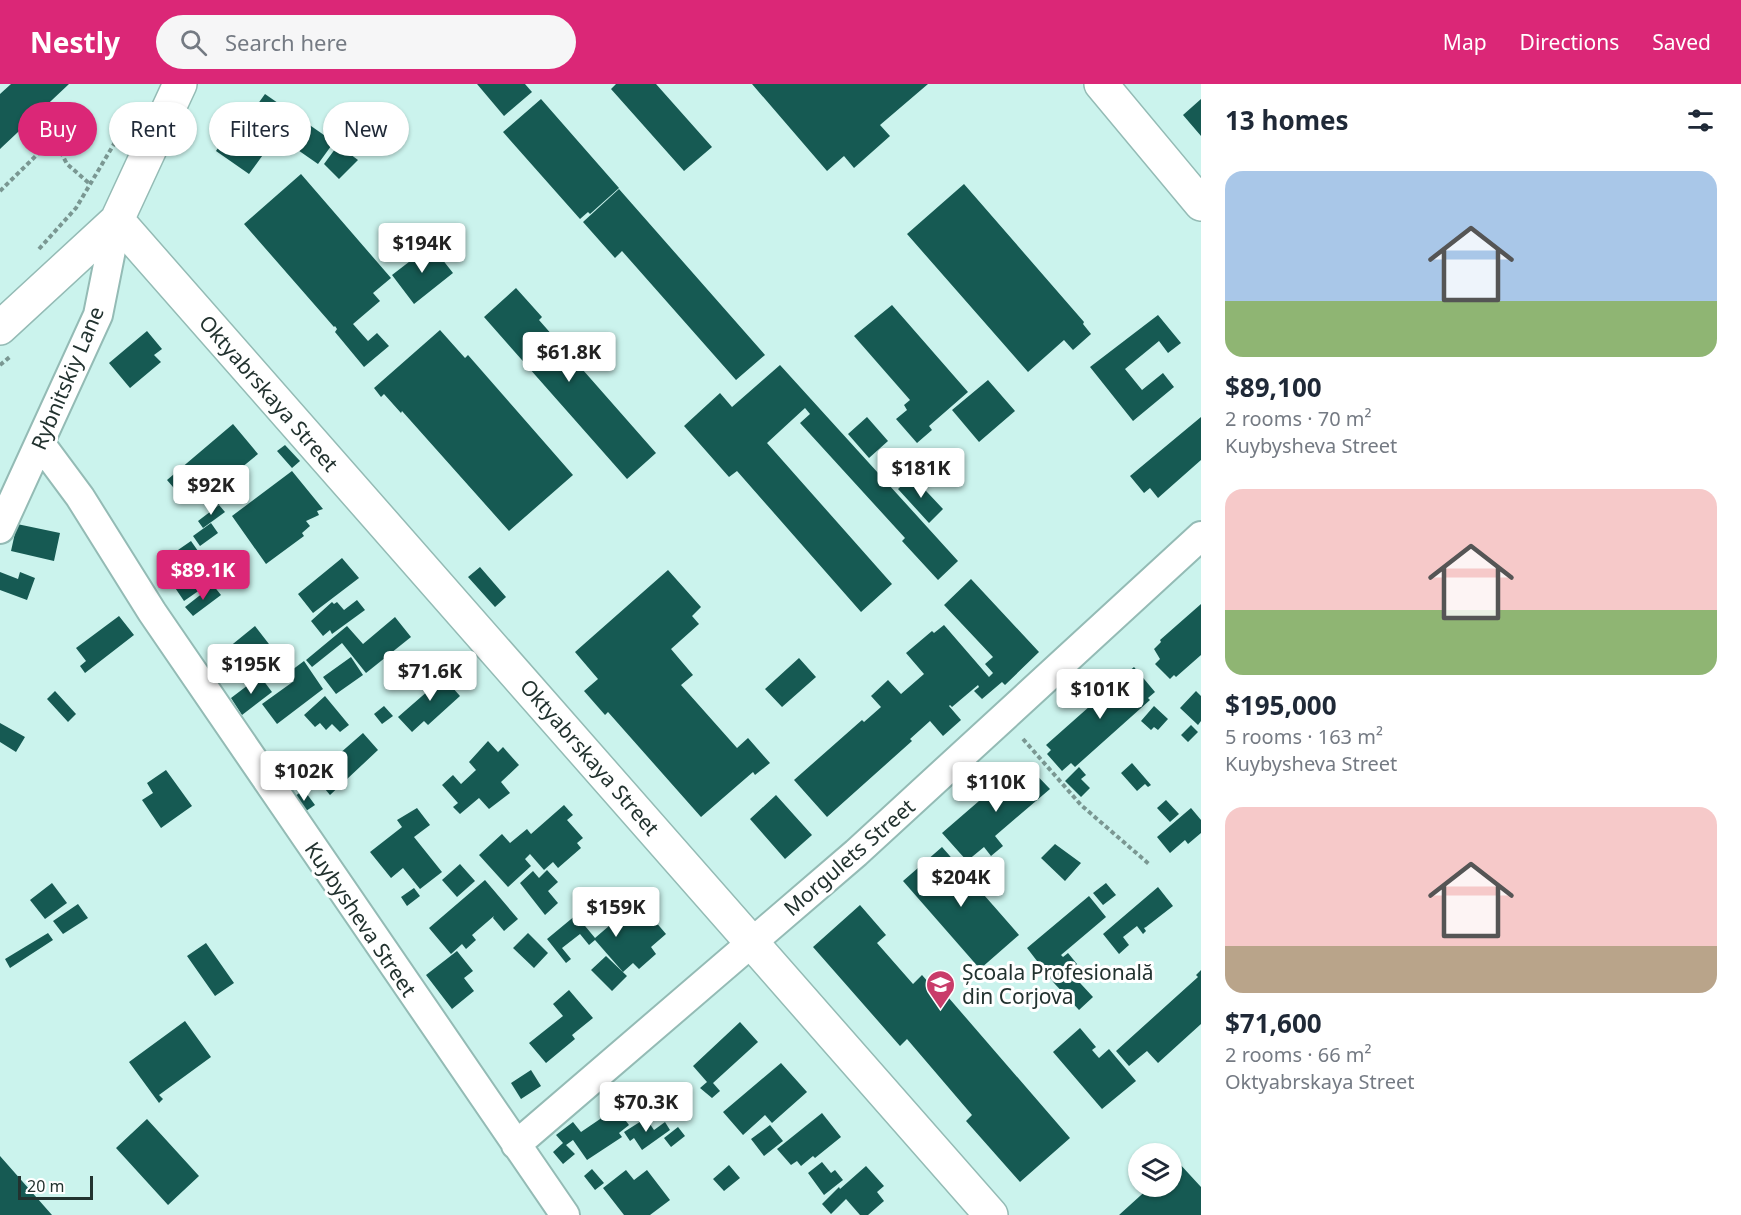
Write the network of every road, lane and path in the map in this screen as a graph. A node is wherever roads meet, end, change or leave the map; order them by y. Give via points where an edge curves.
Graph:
1 (180, 84) edge
2 (1101, 84) edge
3 (109, 152) edge
4 (36, 156) edge
5 (63, 156) edge
6 (90, 184) junction
7 (0, 191) edge
8 (1201, 204) edge
9 (117, 220) junction
10 (37, 252) dead end
11 (0, 328) edge
12 (40, 443) junction
13 (0, 530) edge
14 (1201, 536) edge
15 (1023, 739) dead end
16 (1149, 864) dead end
17 (752, 941) junction
18 (516, 1145) junction
19 (565, 1215) edge
20 (991, 1215) edge

1 - 9 street
2 - 8 street
3 - 6 path
4 - 7 path
5 - 6 path
6 - 10 path via 76,208
9 - 11 street
9 - 12 street, Rybnitskiy Lane via 98,315
9 - 17 street, Oktyabrskaya Street
12 - 13 street, Rybnitskiy Lane
12 - 18 street, Kuybysheva Street
14 - 17 street, Morgulets Street via 856,854
15 - 16 path via 1081,806
17 - 18 street, Morgulets Street
17 - 20 street, Oktyabrskaya Street
18 - 19 street, Kuybysheva Street

